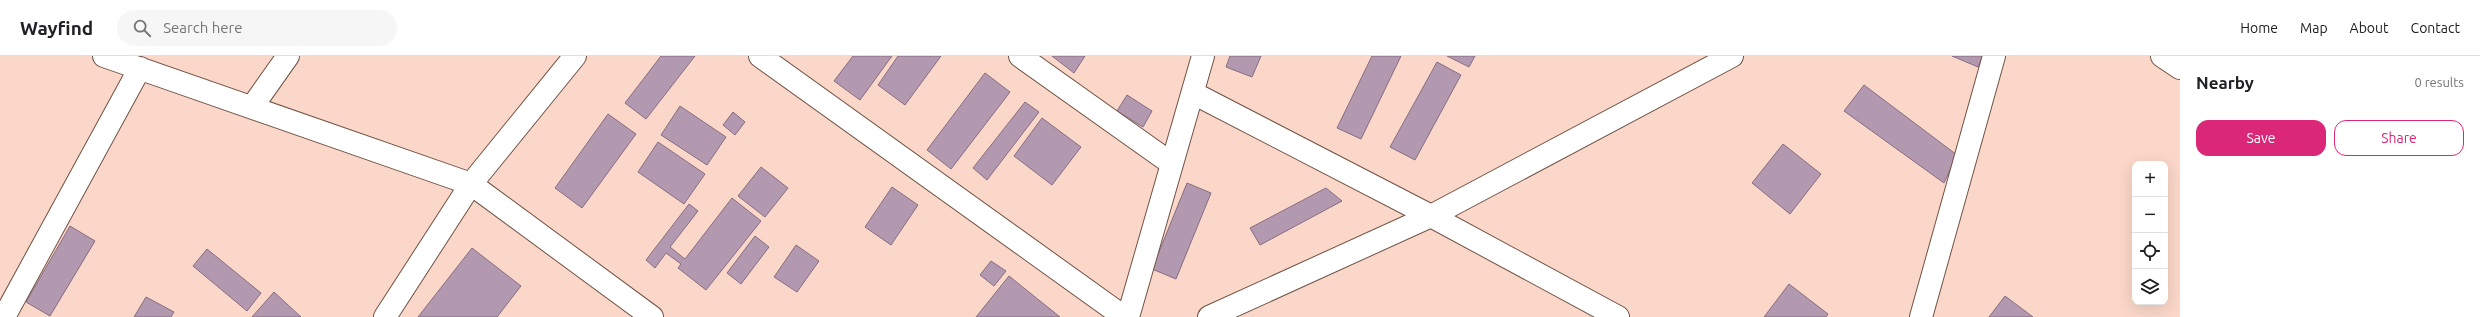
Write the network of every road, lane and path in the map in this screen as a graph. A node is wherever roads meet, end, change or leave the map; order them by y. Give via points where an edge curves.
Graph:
1 (104, 56) edge
2 (288, 56) edge
3 (575, 56) edge
4 (760, 56) edge
5 (1020, 56) edge
6 (1203, 56) edge
7 (1732, 56) edge
8 (1994, 56) edge
9 (2162, 56) edge
10 (140, 68) junction
11 (2180, 68) edge
12 (1193, 93) junction
13 (252, 107) junction
14 (1172, 164) junction
15 (471, 184) junction
16 (1431, 216) junction
17 (4, 317) edge
18 (385, 317) edge
19 (652, 317) edge
20 (1124, 317) edge
21 (1128, 317) edge
22 (1209, 317) edge
23 (1618, 317) edge
24 (1921, 317) edge

1 - 10 street
2 - 13 street
3 - 15 street
4 - 20 street
5 - 14 street
6 - 12 street
7 - 16 street
8 - 24 street
9 - 11 street
10 - 13 street
10 - 17 street
12 - 14 street
12 - 16 street
13 - 15 street
14 - 21 street
15 - 18 street
15 - 19 street
16 - 22 street
16 - 23 street

